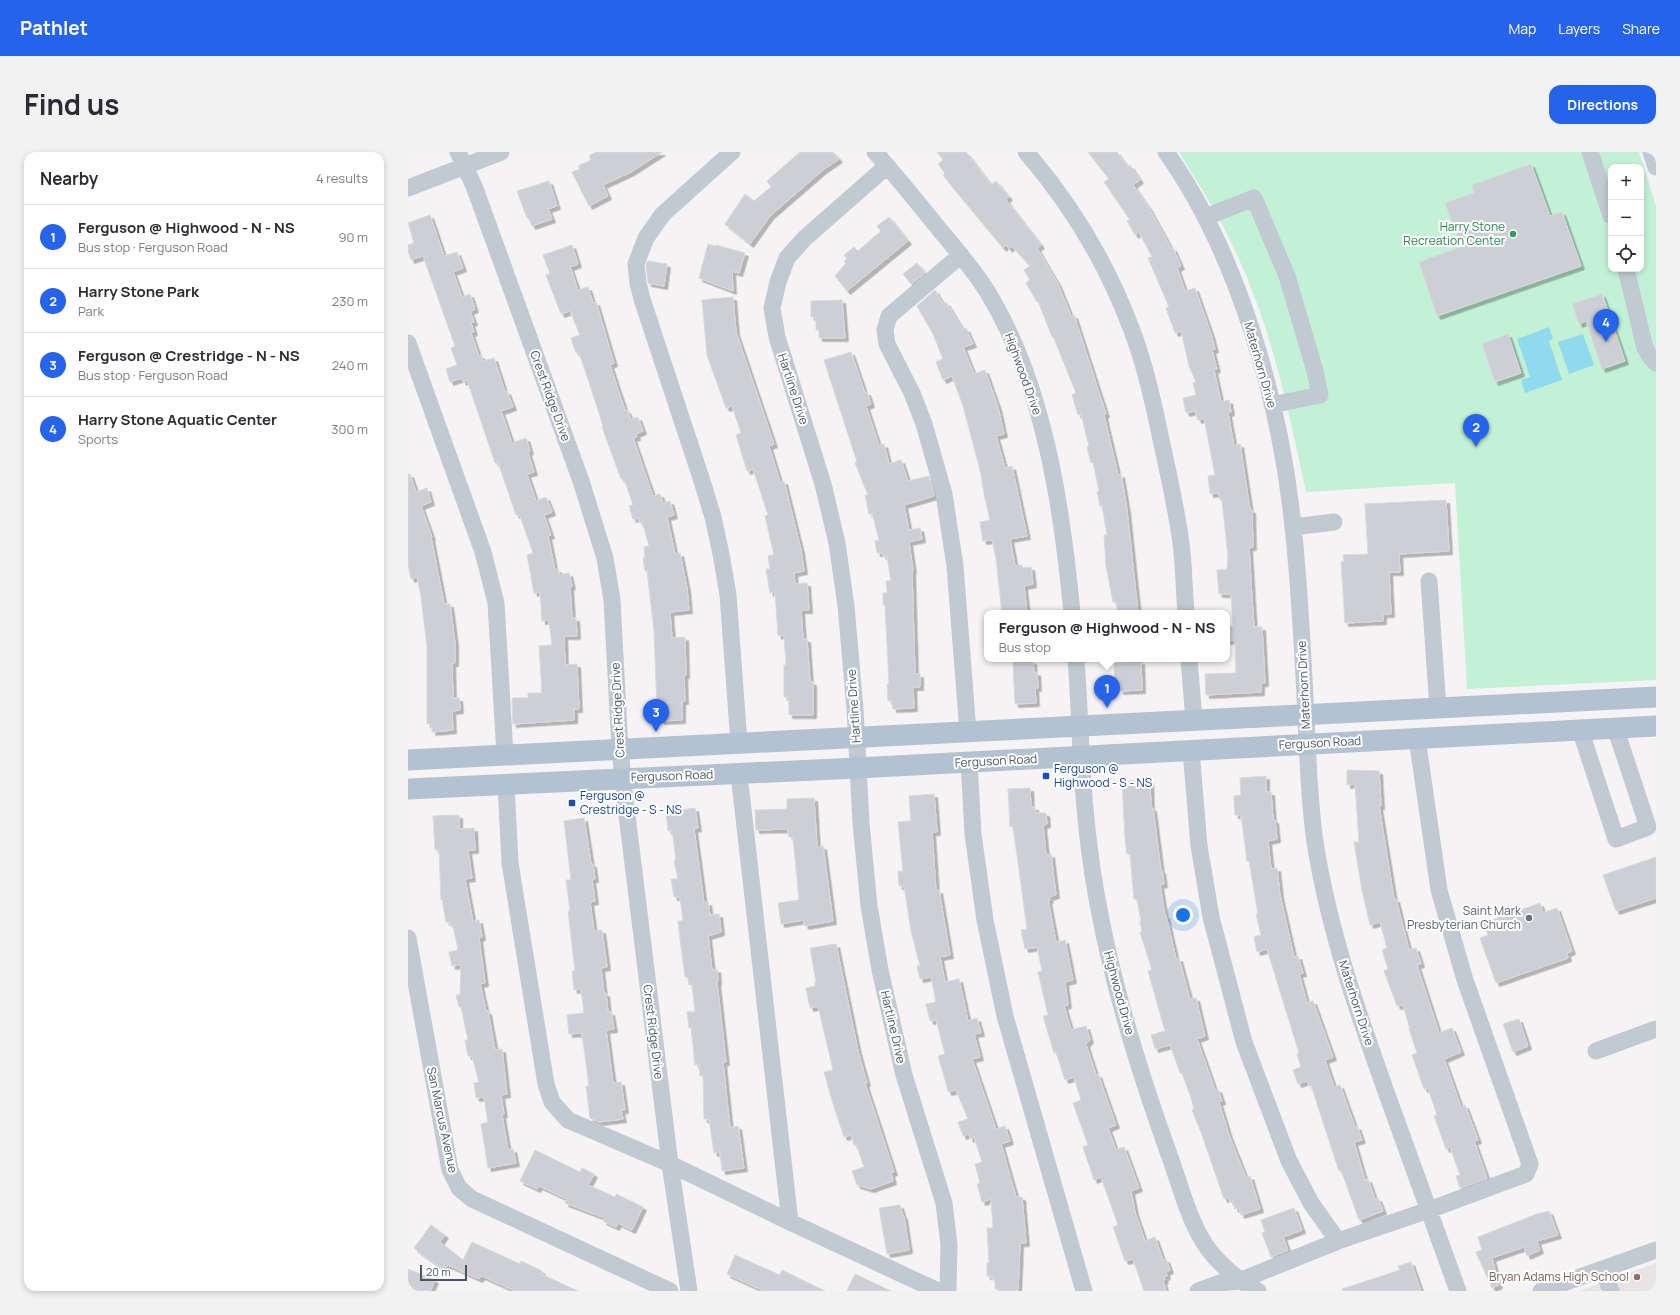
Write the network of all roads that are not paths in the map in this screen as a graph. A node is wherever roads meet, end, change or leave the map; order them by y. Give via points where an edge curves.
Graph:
1 (458, 152) edge
2 (501, 152) edge
3 (732, 152) edge
4 (875, 152) edge
5 (1026, 152) edge
6 (1166, 152) edge
7 (1590, 152) edge
8 (1651, 152) edge
9 (887, 166) junction
10 (465, 167) junction
11 (1656, 167) edge
12 (408, 188) edge
13 (1608, 207) edge
14 (1206, 217) junction
15 (961, 254) junction
16 (1627, 272) edge
17 (408, 343) edge
18 (1656, 363) edge
19 (1272, 405) junction
20 (1334, 522) dead end
21 (1293, 527) junction
22 (1429, 581) dead end
23 (1072, 610) edge
24 (1186, 610) edge
25 (1076, 662) edge
26 (1189, 662) edge
27 (1656, 697) edge
28 (1438, 708) junction
29 (1306, 716) junction
30 (1194, 720) junction
31 (1081, 726) junction
32 (1656, 726) edge
33 (1615, 727) junction
34 (1580, 729) junction
35 (968, 732) junction
36 (856, 738) junction
37 (1417, 738) junction
38 (1307, 743) junction
39 (739, 744) junction
40 (620, 749) junction
41 (1191, 750) junction
42 (505, 755) junction
43 (1082, 756) junction
44 (408, 760) edge
45 (969, 762) junction
46 (858, 768) junction
47 (739, 774) junction
48 (623, 778) junction
49 (506, 784) junction
50 (408, 789) edge
51 (408, 938) edge
52 (1656, 1029) edge
53 (1596, 1051) dead end
54 (670, 1164) junction
55 (1429, 1210) junction
56 (790, 1222) junction
57 (1338, 1241) junction
58 (1656, 1250) edge
59 (1602, 1270) junction
60 (1239, 1280) junction
61 (670, 1291) edge
62 (688, 1291) edge
63 (938, 1291) edge
64 (948, 1291) edge
65 (1084, 1291) edge
66 (1198, 1291) edge
67 (1258, 1291) edge
68 (1458, 1291) edge
69 (1541, 1291) edge
70 (1611, 1291) edge

1 - 10 street, Crest Ridge Drive
2 - 10 street
3 - 39 street via 663,214 646,238 636,264 642,299 702,481 721,554 728,595
4 - 9 street, Highwood Drive
5 - 24 street via 1069,207 1096,251 1132,329 1168,469 1181,544
6 - 14 street, Materhorn Drive
7 - 13 street
8 - 11 street
9 - 15 street, Highwood Drive
9 - 36 street, Hartline Drive via 804,238 787,258 772,308 777,337 823,484 837,543 846,606
10 - 12 street
10 - 40 street, Crest Ridge Drive via 596,523 612,600
14 - 19 street, Materhorn Drive via 1232,275 1256,346
14 - 19 street via 1254,198 1287,276 1320,395
15 - 23 street, Highwood Drive via 987,290 1012,336 1034,400 1057,496
15 - 35 street via 889,316 885,330 887,344 912,393 924,424 944,494 955,566
16 - 18 street via 1645,348
17 - 42 street via 483,552 496,603
19 - 21 street, Materhorn Drive via 1287,480
20 - 21 street
21 - 29 street, Materhorn Drive
22 - 28 street
25 - 31 street, Highwood Drive
26 - 30 street
27 - 28 main road
28 - 29 main road
29 - 30 main road
29 - 38 street, Materhorn Drive
30 - 31 main road
31 - 35 main road
31 - 43 street, Highwood Drive
32 - 33 main road, Ferguson Road
33 - 34 main road, Ferguson Road
33 - 34 street via 1648,827 1616,839
34 - 37 main road, Ferguson Road
35 - 36 main road
36 - 39 main road
36 - 46 street, Hartline Drive
37 - 38 main road, Ferguson Road
37 - 55 street via 1439,890 1465,980 1530,1164 1526,1174
38 - 41 main road, Ferguson Road
38 - 55 street, Materhorn Drive via 1315,841 1331,923 1356,1008
39 - 40 main road
40 - 42 main road
40 - 48 street, Crest Ridge Drive
41 - 43 main road, Ferguson Road
41 - 57 street via 1199,846 1211,917 1244,1042 1290,1161 1311,1203
42 - 44 main road
43 - 45 main road, Ferguson Road
43 - 60 street, Highwood Drive via 1085,808 1096,896 1118,997 1159,1128 1194,1224 1213,1255
45 - 46 main road, Ferguson Road
45 - 65 street via 973,834 985,920 1005,1016
46 - 47 main road, Ferguson Road
46 - 64 street, Hartline Drive via 860,823 869,906 880,970 904,1075 944,1203 949,1245
47 - 48 main road, Ferguson Road
47 - 56 street
48 - 49 main road, Ferguson Road
48 - 54 street, Crest Ridge Drive
49 - 50 main road, Ferguson Road
49 - 54 street via 510,863 546,1084 552,1102 568,1120
51 - 61 street, San Marcus Avenue via 450,1170 459,1188 472,1199
52 - 53 street
54 - 56 street
54 - 62 street, Crest Ridge Drive
55 - 57 street
55 - 68 street, Materhorn Drive
56 - 63 street
57 - 60 street
58 - 59 street
59 - 69 street
59 - 70 street
60 - 66 street via 1220,1283
60 - 67 street, Highwood Drive

